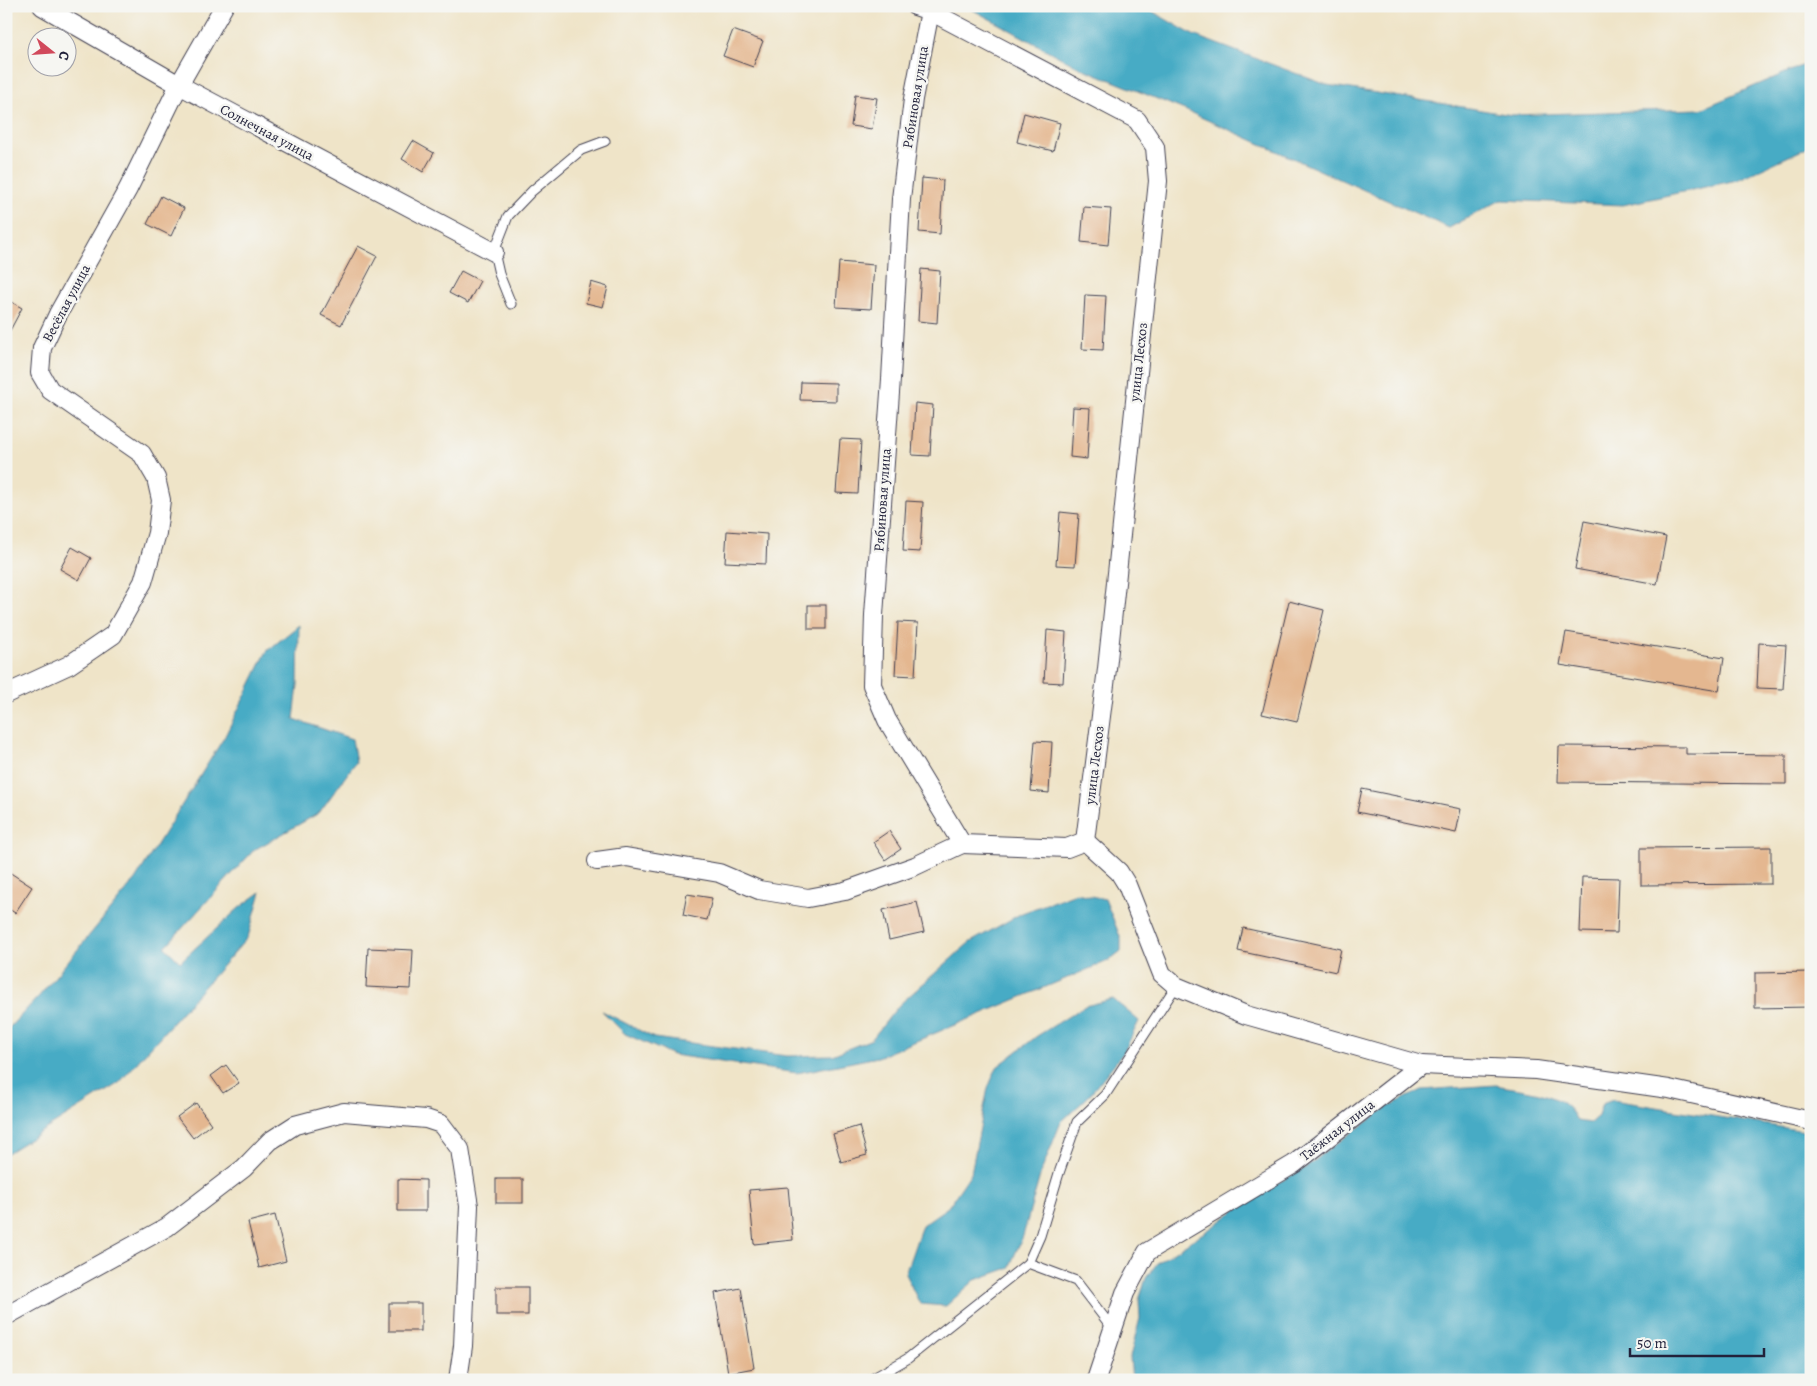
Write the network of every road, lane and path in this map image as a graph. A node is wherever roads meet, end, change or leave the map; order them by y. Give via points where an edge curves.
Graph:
1 (42, 6) edge
2 (224, 6) edge
3 (923, 9) edge
4 (179, 85) junction
5 (605, 141) dead end
6 (494, 252) junction
7 (511, 304) dead end
8 (6, 694) edge
9 (1084, 842) junction
10 (962, 844) junction
11 (597, 861) dead end
12 (1176, 986) junction
13 (1421, 1065) junction
14 (1811, 1121) edge
15 (1028, 1263) junction
16 (6, 1316) edge
17 (1113, 1330) junction
18 (458, 1380) edge
19 (872, 1380) edge
20 (1096, 1380) edge

1 - 4 street, Солнечная улица
2 - 4 street, Весёлая улица
3 - 9 street, улица Лесхоз via 1137,120 1155,147 1158,180 1107,669
3 - 10 street, Рябиновая улица via 900,199 872,685 886,720
4 - 6 street, Солнечная улица
4 - 8 street, Весёлая улица via 128,189 58,314 42,348 40,373 50,390 142,454 156,478 161,500 157,533 143,582 113,635 69,665
5 - 6 lane via 581,150 532,191 508,216
6 - 7 lane
9 - 10 street via 1068,848
9 - 12 street via 1119,872 1162,974
10 - 11 street via 915,866 845,891 808,898 759,890 710,871 626,857
12 - 13 street via 1246,1015
12 - 15 lane via 1105,1095 1077,1122
13 - 14 street via 1536,1070 1669,1089
13 - 17 street, Таёжная улица via 1294,1164 1147,1252 1125,1294
15 - 17 lane via 1076,1282
15 - 19 lane via 907,1359
16 - 18 street via 167,1227 244,1168 270,1141 295,1125 344,1112 426,1118 441,1124 460,1149 469,1206 463,1346
17 - 20 street, Таёжная улица

